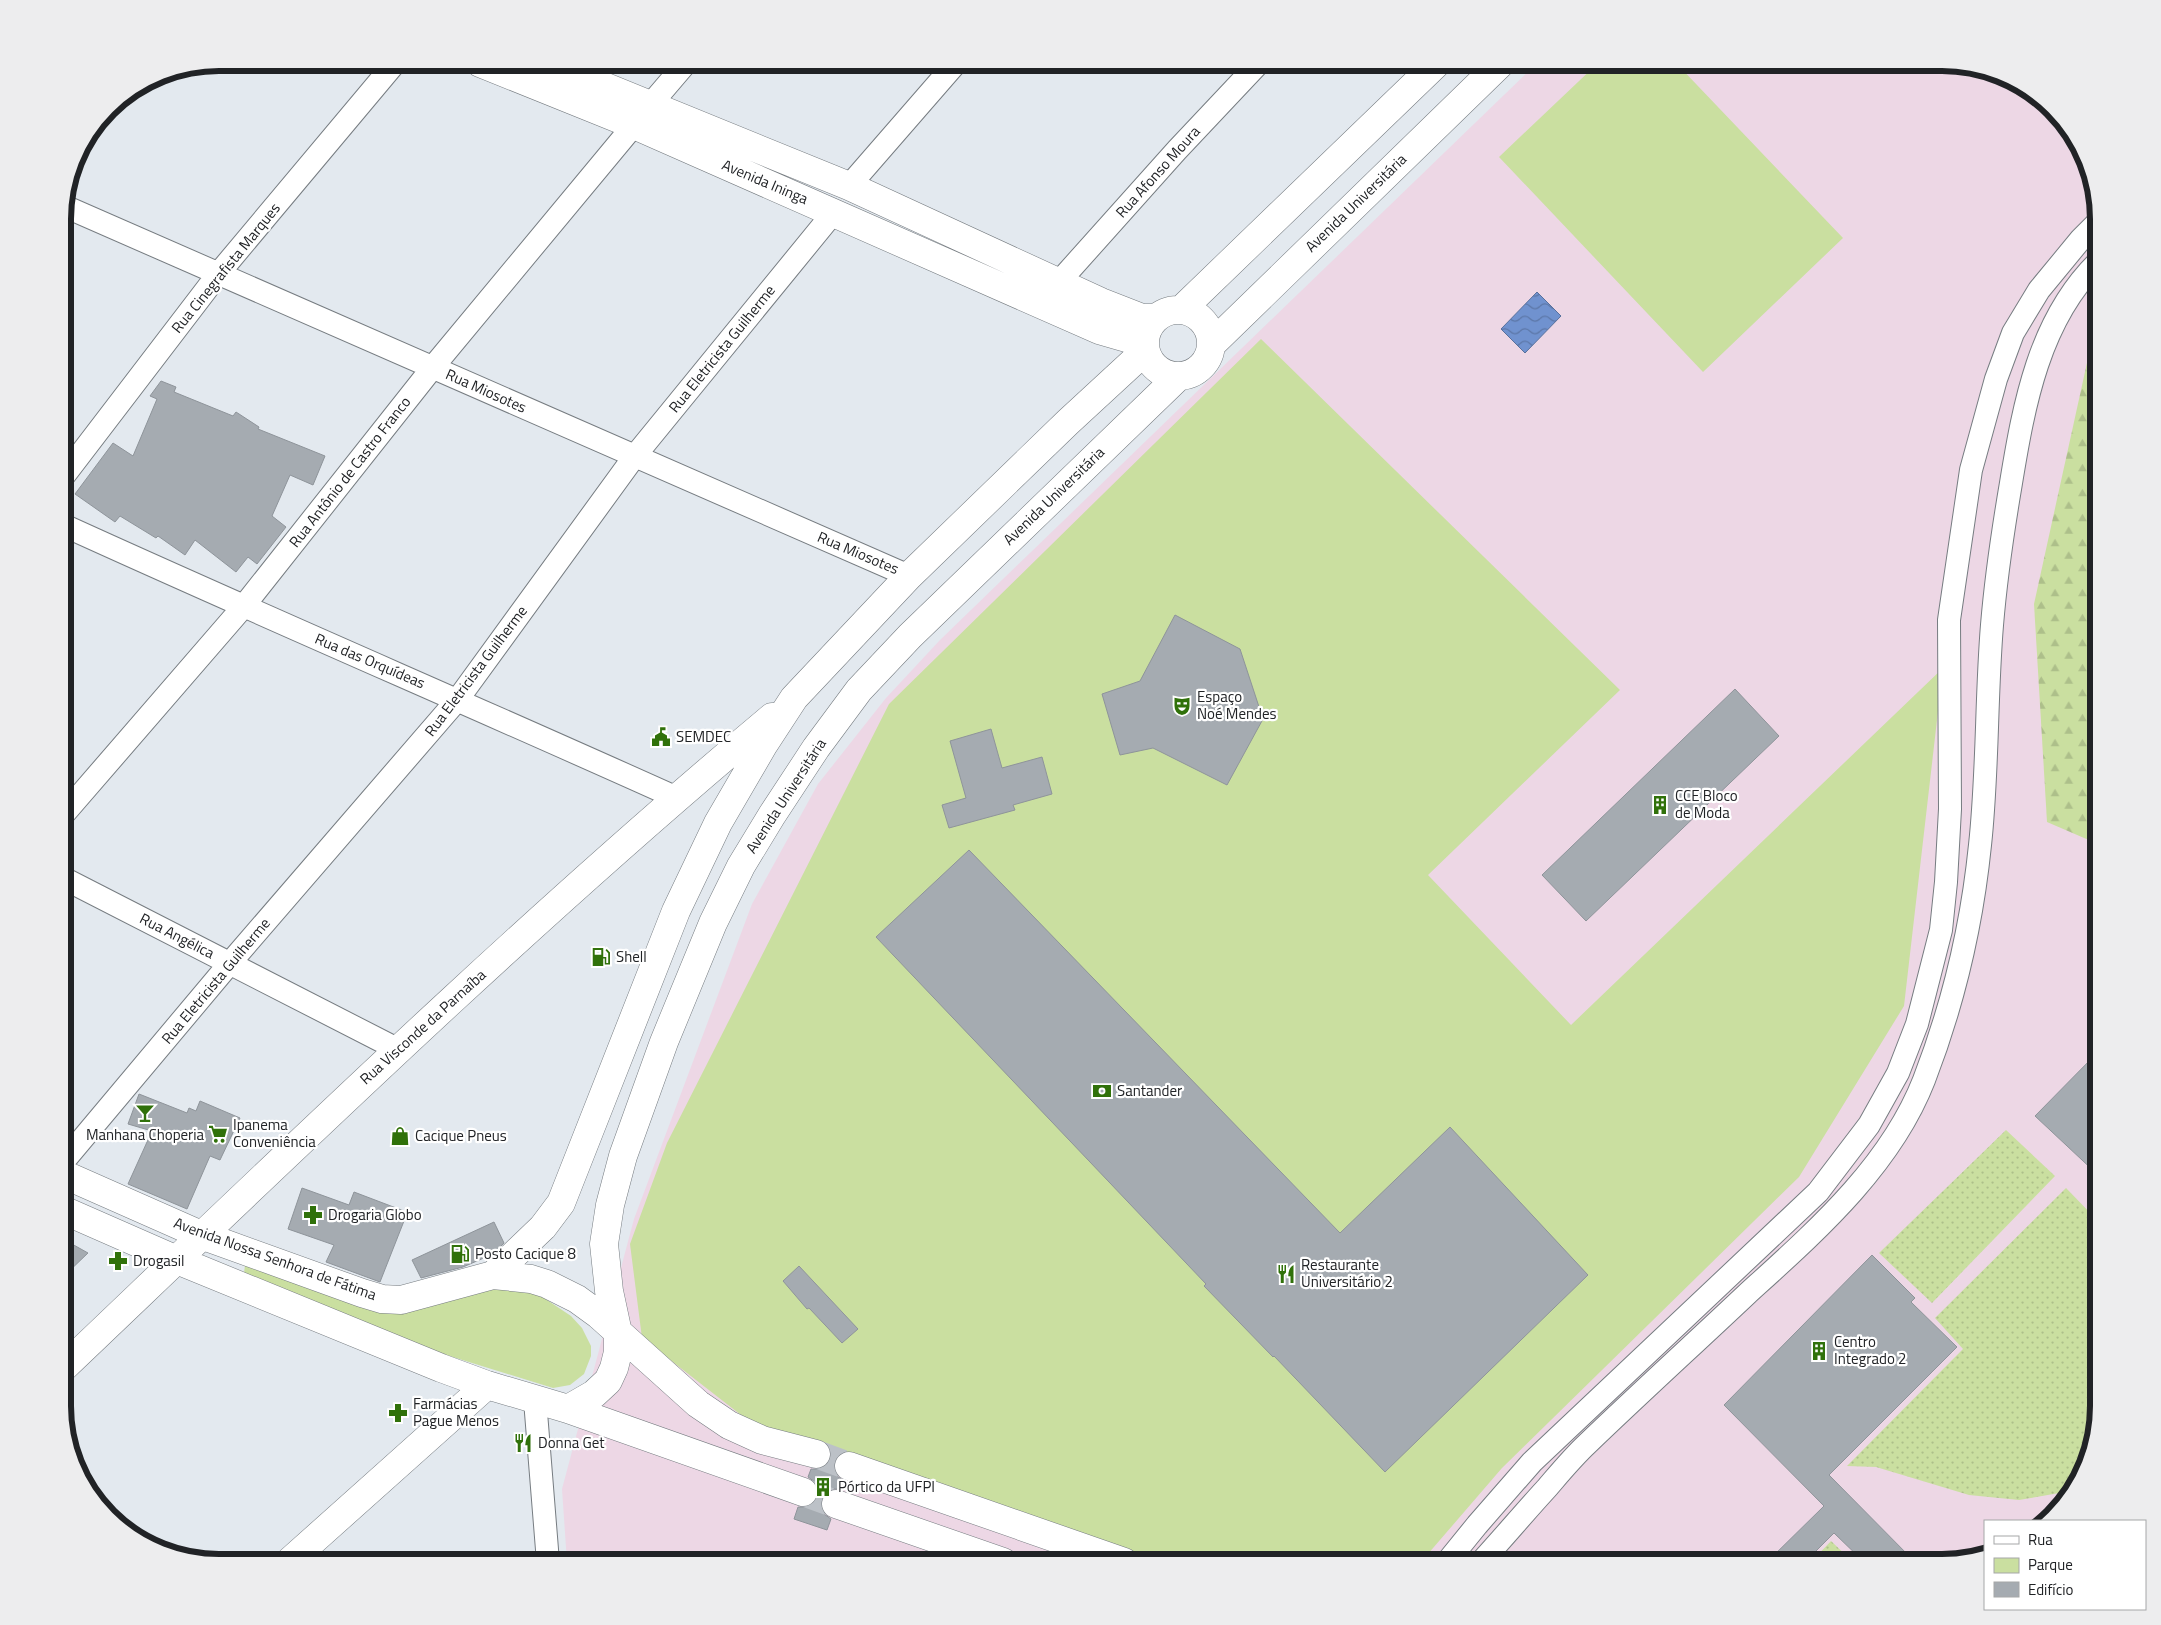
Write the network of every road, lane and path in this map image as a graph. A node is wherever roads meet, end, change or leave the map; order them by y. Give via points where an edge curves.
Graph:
1 (1251, 71) edge
2 (1427, 71) edge
3 (1492, 71) edge
4 (387, 72) edge
5 (504, 72) edge
6 (571, 72) edge
7 (678, 72) edge
8 (948, 72) edge
9 (651, 104) junction
10 (634, 125) junction
11 (849, 186) junction
12 (72, 210) edge
13 (834, 212) junction
14 (2090, 230) edge
15 (2090, 270) edge
16 (219, 274) junction
17 (1053, 294) junction
18 (1168, 314) junction
19 (1211, 345) junction
20 (1145, 347) junction
21 (433, 368) junction
22 (1178, 377) junction
23 (634, 456) junction
24 (72, 465) edge
25 (72, 529) edge
26 (909, 576) junction
27 (243, 607) junction
28 (827, 663) junction
29 (859, 690) junction
30 (794, 698) junction
31 (458, 699) junction
32 (677, 798) junction
33 (72, 805) edge
34 (72, 883) edge
35 (230, 963) junction
36 (630, 1027) junction
37 (664, 1042) junction
38 (397, 1049) junction
39 (72, 1151) edge
40 (72, 1178) edge
41 (72, 1214) edge
42 (201, 1235) junction
43 (177, 1260) junction
44 (492, 1275) junction
45 (618, 1333) junction
46 (72, 1359) edge
47 (487, 1385) junction
48 (535, 1400) junction
49 (568, 1409) junction
50 (816, 1454) tunnel mouth
51 (849, 1466) tunnel mouth
52 (803, 1492) tunnel mouth
53 (921, 1492) junction
54 (836, 1504) tunnel mouth
55 (906, 1529) junction
56 (298, 1554) edge
57 (547, 1554) edge
58 (979, 1554) edge
59 (1101, 1554) edge
60 (1453, 1554) edge
61 (1488, 1554) edge

1 - 17 street, Rua Afonso Moura via 1177,150
2 - 18 main road
3 - 19 main road, Avenida Universitária
4 - 16 street, Rua Cinegrafista Marques
5 - 10 main road, Avenida Ininga
6 - 9 main road, Avenida Ininga
7 - 9 street
8 - 11 street
9 - 10 main road
9 - 11 main road, Avenida Ininga
10 - 13 main road, Avenida Ininga
10 - 21 street, Rua Antônio de Castro Franco
11 - 13 main road
11 - 17 main road, Avenida Ininga
12 - 16 street, Rua Miosotes
13 - 17 main road, Avenida Ininga
13 - 23 street, Rua Eletricista Guilherme
14 - 60 street via 2039,290 2013,333 1996,379 1971,470 1948,620 1950,809 1941,930 1917,1024 1898,1073 1869,1125 1818,1192 1532,1462
15 - 61 street via 2063,306 2047,337 2032,379 2020,429 2001,543 1992,627 1979,856 1967,933 1923,1082 1903,1121 1876,1162 1835,1211 1582,1448
16 - 21 street, Rua Miosotes
16 - 24 street, Rua Cinegrafista Marques
17 - 18 main road via 1142,318
17 - 20 main road via 1100,330
18 - 19 main road via 1190,312 1206,325
18 - 20 main road via 1146,334
19 - 22 main road via 1204,364 1197,371
20 - 22 main road via 1149,362 1157,370
20 - 26 main road
21 - 23 street, Rua Miosotes
21 - 27 street, Rua Antônio de Castro Franco
22 - 29 main road, Avenida Universitária via 910,636
23 - 26 street, Rua Miosotes
23 - 31 street, Rua Eletricista Guilherme
25 - 27 street, Rua das Orquídeas
26 - 28 main road
27 - 31 street, Rua das Orquídeas
27 - 33 street, Rua Antônio de Castro Franco
28 - 29 main road
28 - 30 main road
29 - 37 main road, Avenida Universitária via 816,748 741,866 713,923
30 - 32 main road, Rua Visconde da Parnaíba
30 - 36 main road via 718,823 676,911
31 - 32 street, Rua das Orquídeas
31 - 35 street, Rua Eletricista Guilherme
32 - 38 main road, Rua Visconde da Parnaíba
34 - 35 street, Rua Angélica
35 - 38 street, Rua Angélica
35 - 39 street, Rua Eletricista Guilherme
36 - 37 main road
36 - 44 main road via 561,1203 542,1227
37 - 45 main road, Avenida Universitária via 623,1156 610,1205 604,1244
38 - 42 main road, Rua Visconde da Parnaíba
40 - 42 main road, Avenida Nossa Senhora de Fátima
41 - 43 main road
42 - 43 main road, Rua Visconde da Parnaíba
42 - 44 main road, Avenida Nossa Senhora de Fátima via 382,1299 401,1300
43 - 46 main road, Rua Visconde da Parnaíba
43 - 47 main road
44 - 45 main road via 547,1284 577,1299
45 - 49 main road, Avenida Universitária via 618,1352 608,1381 594,1394
45 - 50 main road via 698,1404 729,1425 762,1440
47 - 48 main road
47 - 56 main road
48 - 49 main road
48 - 57 street
49 - 52 main road
51 - 53 main road
53 - 55 main road
53 - 59 main road
54 - 55 main road
55 - 58 main road

